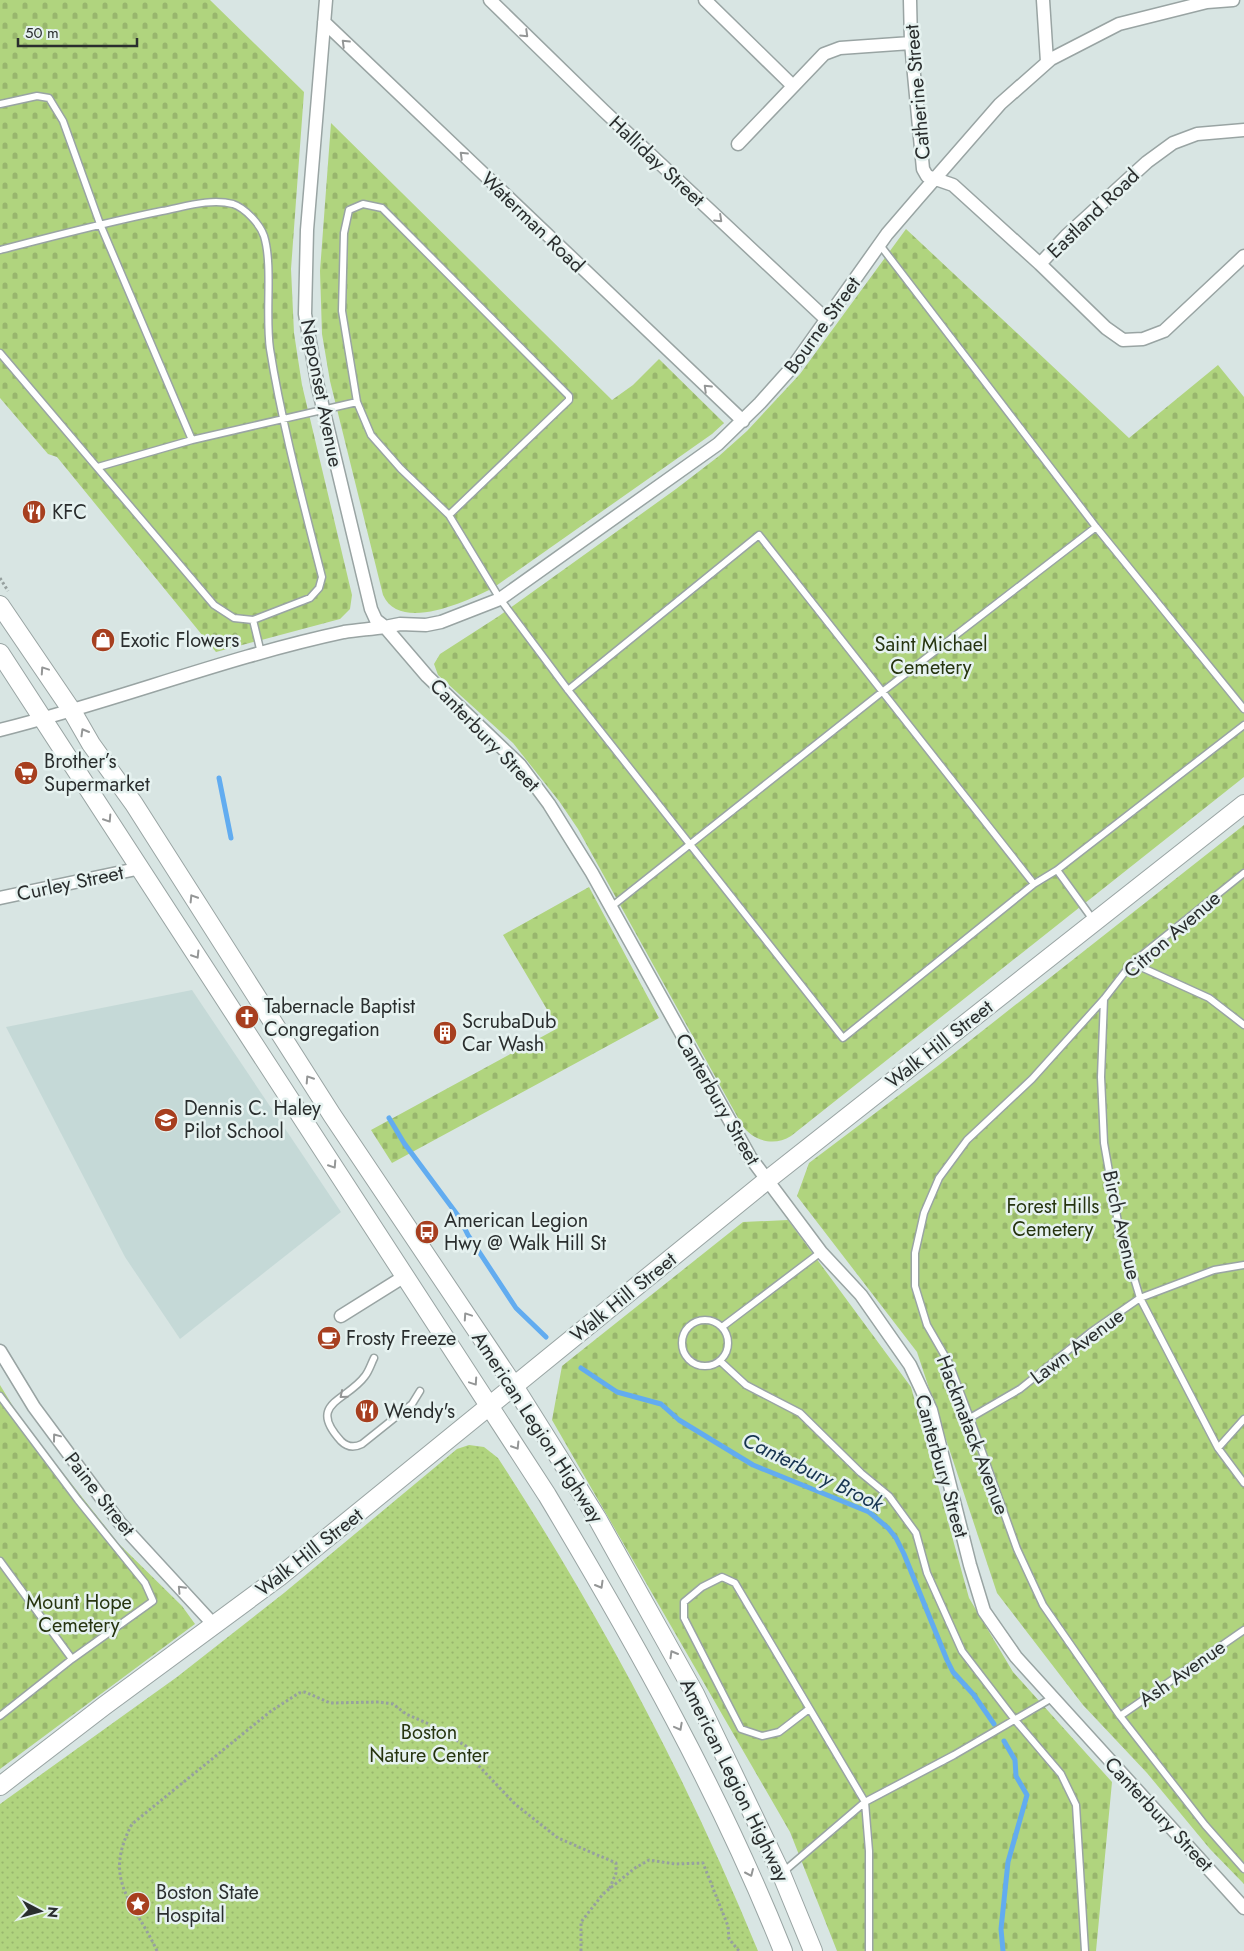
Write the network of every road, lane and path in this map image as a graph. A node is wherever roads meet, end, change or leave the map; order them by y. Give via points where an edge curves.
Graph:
1 (326, 0) edge
2 (490, 0) edge
3 (705, 0) edge
4 (910, 0) edge
5 (1043, 0) edge
6 (1233, 0) edge
7 (1207, 1) edge
8 (324, 22) junction
9 (911, 43) junction
10 (1047, 62) junction
11 (793, 86) junction
12 (0, 104) edge
13 (1244, 130) edge
14 (738, 144) dead end
15 (935, 179) junction
16 (100, 224) junction
17 (880, 245) junction
18 (0, 250) edge
19 (1244, 256) edge
20 (1040, 264) junction
21 (827, 320) junction
22 (0, 354) edge
23 (357, 402) junction
24 (324, 411) junction
25 (284, 418) junction
26 (743, 421) junction
27 (192, 440) junction
28 (98, 468) junction
29 (449, 515) junction
30 (1096, 527) junction
31 (500, 599) junction
32 (0, 604) edge
33 (254, 620) junction
34 (385, 627) junction
35 (0, 653) edge
36 (261, 653) junction
37 (568, 690) junction
38 (882, 692) junction
39 (1244, 709) edge
40 (72, 711) junction
41 (43, 719) junction
42 (1244, 725) edge
43 (0, 730) edge
44 (1244, 804) edge
45 (689, 845) junction
46 (141, 868) junction
47 (1057, 870) junction
48 (1244, 873) edge
49 (1034, 884) junction
50 (0, 898) edge
51 (611, 907) junction
52 (1094, 922) junction
53 (1132, 963) junction
54 (1104, 999) junction
55 (1244, 1025) edge
56 (766, 1181) junction
57 (821, 1252) junction
58 (1244, 1265) edge
59 (405, 1276) junction
60 (1140, 1298) junction
61 (341, 1316) dead end
62 (722, 1327) junction
63 (0, 1351) edge
64 (374, 1358) dead end
65 (720, 1361) junction
66 (514, 1386) junction
67 (420, 1391) dead end
68 (0, 1396) edge
69 (2, 1405) edge
70 (490, 1405) junction
71 (970, 1418) junction
72 (1244, 1419) edge
73 (1218, 1448) junction
74 (1244, 1484) edge
75 (0, 1561) edge
76 (214, 1625) junction
77 (1244, 1630) edge
78 (72, 1659) junction
79 (1052, 1698) junction
80 (809, 1709) junction
81 (0, 1716) edge
82 (1120, 1716) junction
83 (1015, 1720) junction
84 (0, 1786) edge
85 (865, 1802) junction
86 (1244, 1869) edge
87 (781, 1873) junction
88 (610, 1890) junction
89 (1244, 1908) edge
90 (157, 1951) edge
91 (582, 1951) edge
92 (739, 1951) edge
93 (783, 1951) edge
94 (813, 1951) edge
95 (869, 1951) edge
96 (1085, 1951) edge

1 - 8 street, Neponset Avenue
2 -> 21 street, Halliday Street
3 - 11 street
4 - 9 street, Catherine Street
5 - 10 street
6 - 7 street, Bourne Street
7 - 10 street, Bourne Street via 1119,24 1070,47
8 - 24 street, Neponset Avenue via 304,291 308,340
26 -> 8 street, Waterman Road
9 - 11 street via 832,50 818,59
9 - 15 street, Catherine Street via 920,162 927,176
10 - 15 street, Bourne Street via 1000,104
11 - 14 street
12 - 16 lane via 37,96 49,98 63,121
13 - 20 street, Eastland Road via 1197,134 1173,143 1147,162
15 - 17 street, Bourne Street
15 - 20 street, Eastland Road via 953,185
16 - 18 lane
16 - 25 lane via 210,202 234,204 252,217 264,235 268,268 267,322
16 - 27 lane
17 - 21 street, Bourne Street
17 - 30 lane
19 - 20 street via 1164,331 1123,340 1106,328
21 - 26 street, Bourne Street via 784,378
22 - 28 lane
23 - 24 lane
23 - 29 lane via 371,435
23 - 29 lane via 342,311 344,233 349,210 363,204 382,208 569,396 569,400
24 - 25 lane
24 - 34 street, Neponset Avenue via 371,609 376,620
25 - 27 lane
25 - 33 lane via 322,577 319,588 310,598
26 - 31 street, Bourne Street via 698,459
27 - 28 lane
28 - 33 lane via 214,605 234,618
29 - 31 lane
30 - 38 lane
30 - 39 lane
31 - 34 street, Bourne Street via 441,622
31 - 37 lane
40 -> 32 main road, American Legion Highway
33 - 36 lane
34 - 36 street via 344,632
34 - 51 street, Canterbury Street via 427,676 531,779 570,836
35 - 41 main road, American Legion Highway
36 - 40 street
37 - 38 lane via 759,535
37 - 45 lane
38 - 45 lane
38 - 49 lane
40 - 41 street
66 -> 40 main road, American Legion Highway via 332,1115
41 - 43 street
41 -> 46 main road, American Legion Highway
42 - 47 lane
44 - 52 main road, Walk Hill Street
45 - 49 lane via 842,1038
45 - 51 lane
46 - 50 street, Curley Street
46 -> 59 main road, American Legion Highway
47 - 49 lane
47 - 52 lane
48 - 53 lane, Citron Avenue
51 - 56 street, Canterbury Street via 734,1132
52 - 56 main road, Walk Hill Street
53 - 54 lane, Citron Avenue
53 - 55 lane via 1210,998
54 - 60 lane, Birch Avenue via 1101,1077 1104,1143 1119,1228
54 - 71 lane, Hackmatack Avenue via 1032,1079 967,1140 940,1178 924,1213 915,1253 915,1286 927,1325 949,1363
56 - 57 street, Canterbury Street
56 - 66 main road, Walk Hill Street
57 - 62 lane
57 - 79 street, Canterbury Street via 861,1295 910,1365 931,1410 984,1611 1016,1657
58 - 60 lane, Lawn Avenue via 1214,1270
59 - 61 street
59 -> 70 main road, American Legion Highway
60 - 71 lane, Lawn Avenue via 1091,1332 1020,1389
60 - 73 lane, Birch Avenue
62 - 65 lane via 728,1345
62 - 65 lane via 700,1320 686,1330 682,1343 689,1359 698,1365
76 -> 63 street, Paine Street via 120,1522 34,1407
64 -> 67 lane via 365,1377 328,1410 328,1423 346,1445 356,1447 362,1444 412,1404
65 - 83 lane via 746,1385 800,1413 860,1473 889,1496 916,1533 927,1573 962,1651
66 - 70 main road, Walk Hill Street
87 -> 66 main road, American Legion Highway via 696,1694 598,1518
68 - 69 lane
69 - 78 lane via 144,1582 153,1601
70 - 76 main road, Walk Hill Street via 279,1577
70 -> 93 main road, American Legion Highway via 595,1576 682,1731 733,1833
71 - 82 lane, Hackmatack Avenue via 1016,1549 1043,1605
72 - 73 lane
73 - 74 lane, Birch Avenue
75 - 78 lane
76 - 84 main road, Walk Hill Street
77 - 82 lane, Ash Avenue
78 - 81 lane
79 - 83 lane
79 - 89 street, Canterbury Street
80 - 80 lane via 735,1583 722,1578 702,1587 684,1602 684,1618 742,1729 762,1736 779,1732
80 - 85 lane
82 - 86 lane, Hackmatack Avenue
83 - 85 lane
83 - 96 lane via 1061,1774 1076,1805
85 - 87 lane
85 - 95 lane via 869,1851
87 - 94 main road, American Legion Highway
88 - 90 path via 616,1862 558,1838 515,1804 478,1765 466,1746 406,1714 394,1704 330,1703 305,1692 270,1711 132,1824 121,1858 120,1884
88 - 91 path via 603,1894 581,1922
88 - 92 path via 649,1860 675,1864 703,1863 730,1939

